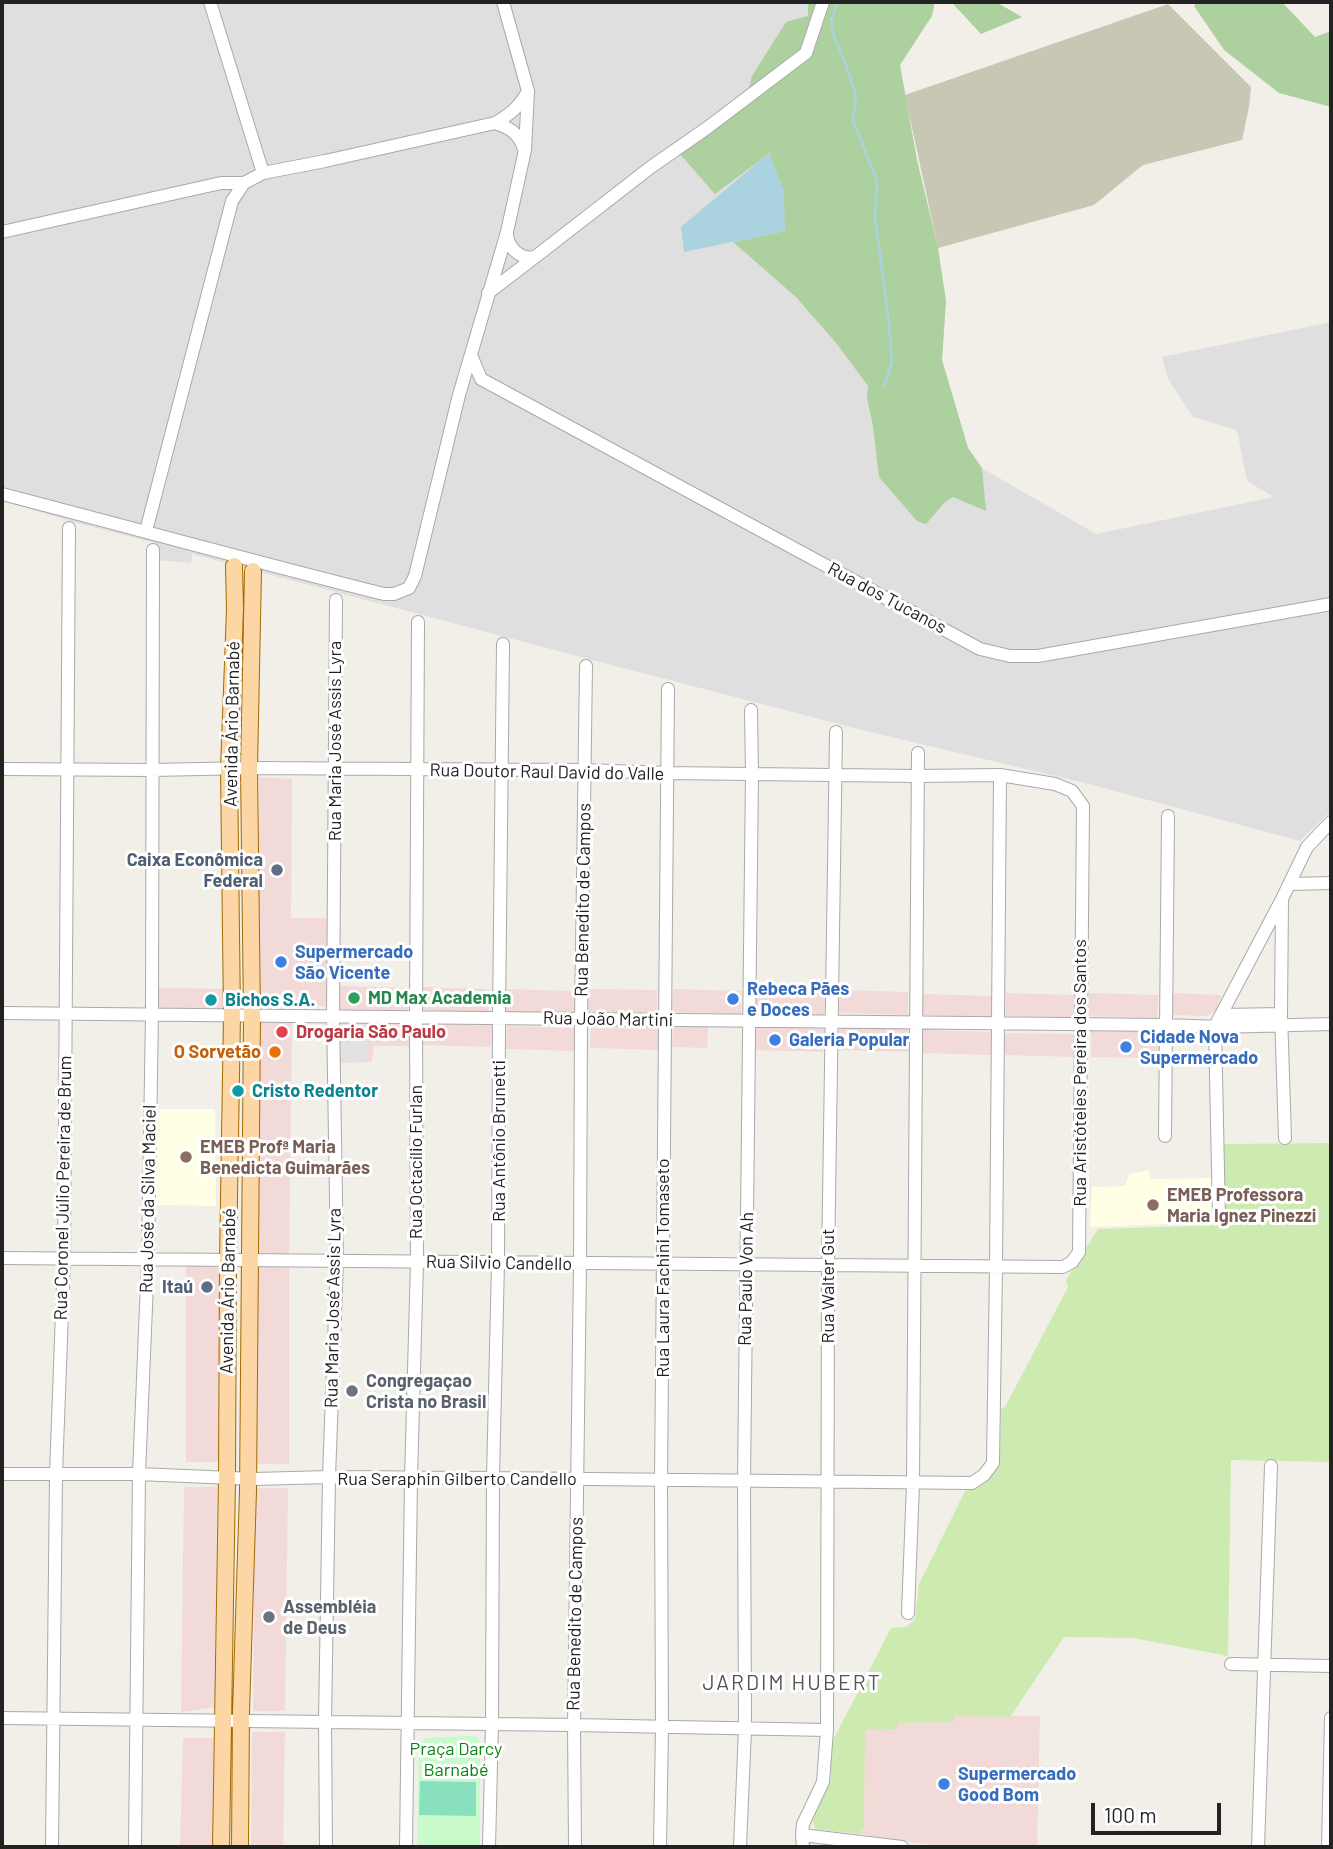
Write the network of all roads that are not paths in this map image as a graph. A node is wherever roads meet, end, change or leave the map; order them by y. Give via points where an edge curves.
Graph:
1 (209, 2) edge
2 (503, 2) edge
3 (822, 2) edge
4 (528, 91) junction
5 (495, 123) junction
6 (524, 150) junction
7 (263, 173) junction
8 (244, 183) junction
9 (2, 232) edge
10 (507, 232) junction
11 (535, 257) junction
12 (488, 293) junction
13 (471, 355) junction
14 (481, 379) junction
15 (459, 395) junction
16 (2, 494) edge
17 (69, 528) dead end
18 (146, 531) junction
19 (153, 550) dead end
20 (234, 566) dead end
21 (253, 571) dead end
22 (337, 600) dead end
23 (1331, 604) edge
24 (235, 609) junction
25 (253, 610) junction
26 (418, 622) dead end
27 (503, 644) dead end
28 (586, 666) dead end
29 (668, 689) dead end
30 (751, 710) dead end
31 (836, 732) dead end
32 (918, 753) dead end
33 (229, 768) junction
34 (249, 768) junction
35 (2, 769) edge
36 (67, 769) junction
37 (335, 769) junction
38 (152, 770) junction
39 (419, 770) junction
40 (501, 770) junction
41 (585, 770) junction
42 (668, 773) junction
43 (752, 773) junction
44 (836, 774) junction
45 (1000, 775) junction
46 (917, 776) junction
47 (1083, 806) joint
48 (1168, 816) dead end
49 (1331, 822) edge
50 (1331, 883) edge
51 (1290, 884) junction
52 (1282, 899) junction
53 (2, 1013) edge
54 (65, 1014) junction
55 (152, 1014) junction
56 (232, 1015) junction
57 (333, 1015) junction
58 (252, 1016) junction
59 (416, 1017) junction
60 (499, 1017) junction
61 (1281, 1019) junction
62 (581, 1020) junction
63 (665, 1020) junction
64 (749, 1021) junction
65 (1218, 1021) junction
66 (831, 1022) junction
67 (915, 1023) junction
68 (998, 1023) junction
69 (1331, 1024) edge
70 (1081, 1025) junction
71 (1165, 1025) junction
72 (1165, 1136) dead end
73 (1285, 1138) dead end
74 (1219, 1218) dead end
75 (2, 1258) edge
76 (64, 1258) junction
77 (148, 1259) junction
78 (228, 1260) junction
79 (249, 1260) junction
80 (337, 1261) junction
81 (417, 1262) junction
82 (498, 1262) junction
83 (580, 1264) junction
84 (663, 1264) junction
85 (746, 1265) junction
86 (828, 1266) junction
87 (913, 1267) junction
88 (996, 1268) junction
89 (1271, 1466) dead end
90 (2, 1474) edge
91 (56, 1474) junction
92 (139, 1474) junction
93 (329, 1477) junction
94 (227, 1478) junction
95 (248, 1478) junction
96 (411, 1478) junction
97 (493, 1478) junction
98 (577, 1480) junction
99 (661, 1480) junction
100 (744, 1481) junction
101 (828, 1482) junction
102 (913, 1484) junction
103 (908, 1613) dead end
104 (1231, 1664) dead end
105 (1265, 1664) junction
106 (1331, 1666) edge
107 (2, 1718) edge
108 (54, 1718) junction
109 (1331, 1718) edge
110 (136, 1719) junction
111 (222, 1721) junction
112 (241, 1721) junction
113 (326, 1722) junction
114 (409, 1723) junction
115 (492, 1724) junction
116 (574, 1725) junction
117 (662, 1728) junction
118 (745, 1729) junction
119 (827, 1730) junction
120 (802, 1841) edge
121 (882, 1845) edge
122 (52, 1847) edge
123 (135, 1847) edge
124 (221, 1847) edge
125 (240, 1847) edge
126 (326, 1847) edge
127 (406, 1847) edge
128 (489, 1847) edge
129 (575, 1847) edge
130 (660, 1847) edge
131 (740, 1847) edge
132 (902, 1847) edge
133 (1258, 1847) edge
134 (1328, 1847) edge

1 - 7 street
2 - 4 street
3 - 11 street via 806,53
4 - 5 street via 510,115
4 - 6 street
5 - 6 street via 514,131
5 - 7 street
6 - 10 street
7 - 8 street
8 - 9 street via 221,183
8 - 18 street via 232,201
10 - 11 street via 514,251
10 - 12 street
11 - 12 street
12 - 13 street
13 - 14 street
13 - 15 street
14 - 15 street
14 - 23 street, Rua dos Tucanos via 981,649 1038,656
15 - 18 street via 410,588 384,594
16 - 18 street
17 - 36 street, Rua Coronel Júlio Pereira de Brum
19 - 38 street, Rua José da Silva Maciel
20 - 24 main road, Avenida Ário Barnabé
21 - 25 main road, Avenida Ário Barnabé
22 - 37 street, Rua Maria José Assis Lyra
24 - 25 main road via 244,603
24 - 33 main road, Avenida Ário Barnabé
25 - 34 main road, Avenida Ário Barnabé
26 - 39 street, Rua Octacílio Furlan
27 - 40 street, Rua Antônio Brunetti
28 - 41 street, Rua Benedito de Campos
29 - 42 street, Rua Laura Fachini Tomaseto
30 - 43 street, Rua Paulo Von Ah
31 - 44 street, Rua Walter Gut
32 - 46 street
33 - 34 street, Rua Doutor Raul David do Valle
33 - 38 street, Rua Doutor Raul David do Valle
33 - 56 main road, Avenida Ário Barnabé
34 - 37 street, Rua Doutor Raul David do Valle
34 - 58 main road, Avenida Ário Barnabé
35 - 36 street, Rua Doutor Raul David do Valle
36 - 38 street, Rua Doutor Raul David do Valle
36 - 54 street, Rua Coronel Júlio Pereira de Brum
37 - 39 street, Rua Doutor Raul David do Valle
37 - 57 street, Rua Maria José Assis Lyra
38 - 55 street, Rua José da Silva Maciel
39 - 40 street, Rua Doutor Raul David do Valle
39 - 59 street, Rua Octacílio Furlan
40 - 41 street, Rua Doutor Raul David do Valle
40 - 60 street, Rua Antônio Brunetti
41 - 42 street, Rua Doutor Raul David do Valle
41 - 62 street, Rua Benedito de Campos
42 - 43 street, Rua Doutor Raul David do Valle
42 - 63 street, Rua Laura Fachini Tomaseto
43 - 44 street, Rua Doutor Raul David do Valle
43 - 64 street, Rua Paulo Von Ah
44 - 46 street, Rua Doutor Raul David do Valle
44 - 66 street, Rua Walter Gut
45 - 46 street, Rua Doutor Raul David do Valle
45 - 47 street, Rua Doutor Raul David do Valle via 1055,784 1072,791
45 - 68 street, Rua Seraphin Gilberto Candello
46 - 67 street
47 - 70 street, Rua Aristóteles Pereira dos Santos
48 - 71 street
49 - 51 street via 1307,847
50 - 51 street
51 - 52 street
52 - 61 street
52 - 65 street
53 - 54 street, Rua João Martini
54 - 55 street, Rua João Martini
54 - 76 street, Rua Coronel Júlio Pereira de Brum
55 - 56 street, Rua João Martini
55 - 77 street, Rua José da Silva Maciel
56 - 58 street, Rua João Martini
56 - 78 main road, Avenida Ário Barnabé
57 - 58 street, Rua João Martini
57 - 59 street, Rua João Martini
57 - 80 street, Rua Maria José Assis Lyra
58 - 79 main road, Avenida Ário Barnabé
59 - 60 street, Rua João Martini
59 - 81 street, Rua Octacílio Furlan
60 - 62 street, Rua João Martini
60 - 82 street, Rua Antônio Brunetti
61 - 65 street, Rua João Martini
61 - 69 street, Rua João Martini
61 - 73 street
62 - 63 street, Rua João Martini
62 - 83 street, Rua Benedito de Campos
63 - 64 street, Rua João Martini
63 - 84 street, Rua Laura Fachini Tomaseto
64 - 66 street, Rua João Martini
64 - 85 street, Rua Paulo Von Ah
65 - 71 street, Rua João Martini
65 - 74 street
66 - 67 street, Rua João Martini
66 - 86 street, Rua Walter Gut
67 - 68 street, Rua João Martini
67 - 87 street
68 - 70 street, Rua João Martini
68 - 88 street, Rua Seraphin Gilberto Candello
70 - 71 street, Rua João Martini
70 - 88 street, Rua Aristóteles Pereira dos Santos via 1079,1252 1063,1267
71 - 72 street
75 - 76 street, Rua Silvio Candello
76 - 77 street, Rua Silvio Candello
76 - 91 street, Rua Coronel Júlio Pereira de Brum
77 - 78 street, Rua Silvio Candello
77 - 92 street, Rua José da Silva Maciel
78 - 79 street, Rua Silvio Candello
78 - 94 main road, Avenida Ário Barnabé
79 - 80 street, Rua Silvio Candello
79 - 95 main road, Avenida Ário Barnabé
80 - 81 street, Rua Silvio Candello
80 - 93 street, Rua Maria José Assis Lyra
81 - 82 street, Rua Silvio Candello
81 - 96 street, Rua Octacílio Furlan
82 - 83 street, Rua Silvio Candello
82 - 97 street, Rua Antônio Brunetti
83 - 84 street, Rua Silvio Candello
83 - 98 street, Rua Benedito de Campos
84 - 85 street, Rua Silvio Candello
84 - 99 street, Rua Laura Fachini Tomaseto
85 - 86 street, Rua Silvio Candello
85 - 100 street, Rua Paulo Von Ah
86 - 87 street, Rua Silvio Candello
86 - 101 street, Rua Walter Gut
87 - 88 street, Rua Silvio Candello
87 - 102 street
88 - 102 street, Rua Seraphin Gilberto Candello via 993,1463 972,1483
89 - 105 street
90 - 91 street, Rua Seraphin Gilberto Candello
91 - 92 street, Rua Seraphin Gilberto Candello
91 - 108 street, Rua Coronel Júlio Pereira de Brum
92 - 94 street, Rua Seraphin Gilberto Candello
92 - 110 street, Rua José da Silva Maciel
93 - 95 street, Rua Seraphin Gilberto Candello
93 - 96 street, Rua Seraphin Gilberto Candello
93 - 113 street, Rua Maria José Assis Lyra
94 - 95 street, Rua Seraphin Gilberto Candello
94 - 111 main road, Avenida Ário Barnabé
95 - 112 main road, Avenida Ário Barnabé
96 - 97 street, Rua Seraphin Gilberto Candello
96 - 114 street, Rua Octacílio Furlan
97 - 98 street, Rua Seraphin Gilberto Candello
97 - 115 street, Rua Antônio Brunetti
98 - 99 street, Rua Seraphin Gilberto Candello
98 - 116 street, Rua Benedito de Campos
99 - 100 street, Rua Seraphin Gilberto Candello
99 - 117 street, Rua Laura Fachini Tomaseto
100 - 101 street, Rua Seraphin Gilberto Candello
100 - 118 street, Rua Paulo Von Ah
101 - 102 street, Rua Seraphin Gilberto Candello
101 - 119 street, Rua Walter Gut
102 - 103 street
104 - 105 street
105 - 106 street
105 - 133 street
107 - 108 street
108 - 110 street
108 - 122 street, Rua Coronel Júlio Pereira de Brum
109 - 134 street
110 - 111 street
110 - 123 street, Rua José da Silva Maciel
111 - 112 street
111 - 124 main road, Avenida Ário Barnabé
112 - 113 street
112 - 125 main road, Avenida Ário Barnabé
113 - 114 street
113 - 126 street, Rua Maria José Assis Lyra
114 - 115 street
114 - 127 street, Rua Octacílio Furlan
115 - 116 street
115 - 128 street, Rua Antônio Brunetti
116 - 117 street
116 - 129 street, Rua Benedito de Campos
117 - 118 street
117 - 130 street, Rua Laura Fachini Tomaseto
118 - 119 street
118 - 131 street, Rua Paulo Von Ah
119 - 120 street, Rua Walter Gut via 823,1782 803,1824
120 - 121 street
121 - 132 street

